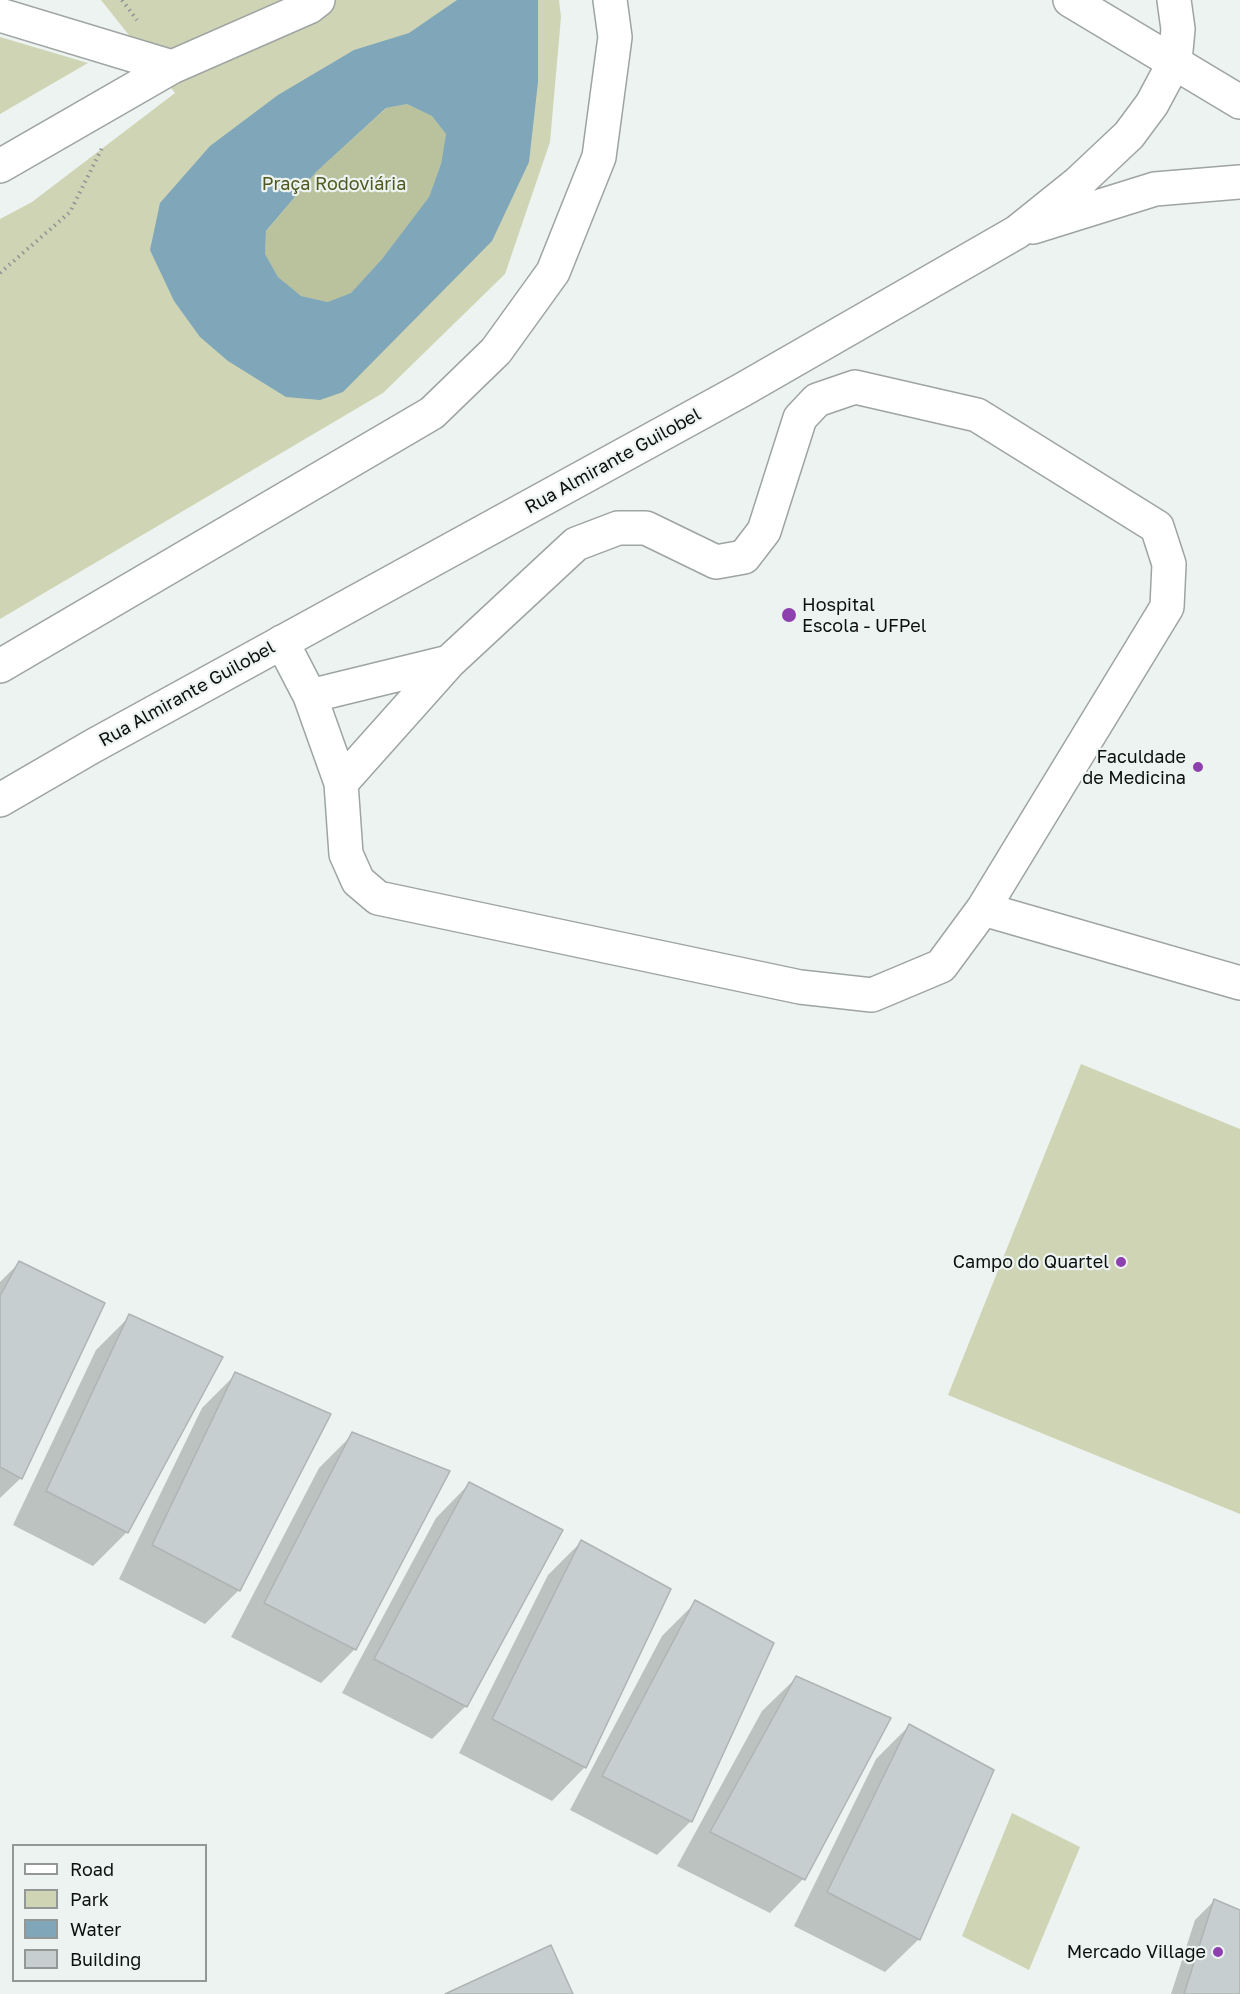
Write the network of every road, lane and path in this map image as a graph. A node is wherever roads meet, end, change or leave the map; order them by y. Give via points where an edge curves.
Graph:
1 (318, 0) edge
2 (610, 0) edge
3 (1070, 0) edge
4 (1174, 0) edge
5 (0, 15) edge
6 (1175, 61) junction
7 (172, 67) junction
8 (1240, 102) edge
9 (106, 142) dead end
10 (0, 166) edge
11 (1240, 182) edge
12 (1017, 232) junction
13 (0, 273) edge
14 (282, 642) junction
15 (448, 662) junction
16 (0, 666) edge
17 (310, 696) junction
18 (341, 783) junction
19 (0, 800) edge
20 (983, 909) junction
21 (1240, 983) edge

1 - 7 main road
2 - 16 main road via 615,37 598,157 553,272 496,351 432,413
3 - 6 main road
4 - 6 main road via 1178,29
5 - 7 main road
6 - 8 main road
6 - 12 main road, Rua Almirante Guilobel via 1152,104 1129,135
7 - 10 main road
9 - 13 path via 70,212
11 - 12 main road via 1155,189
12 - 14 main road, Rua Almirante Guilobel via 742,390
14 - 17 main road
14 - 19 main road, Rua Almirante Guilobel
15 - 17 main road
15 - 18 main road
15 - 20 main road via 576,544 618,528 646,528 716,562 744,557 764,531 800,418 816,400 855,387 977,415 1157,527 1169,564 1167,608
17 - 18 main road
18 - 20 main road via 346,854 358,881 378,898 800,987 872,995 892,987 941,966
20 - 21 main road

